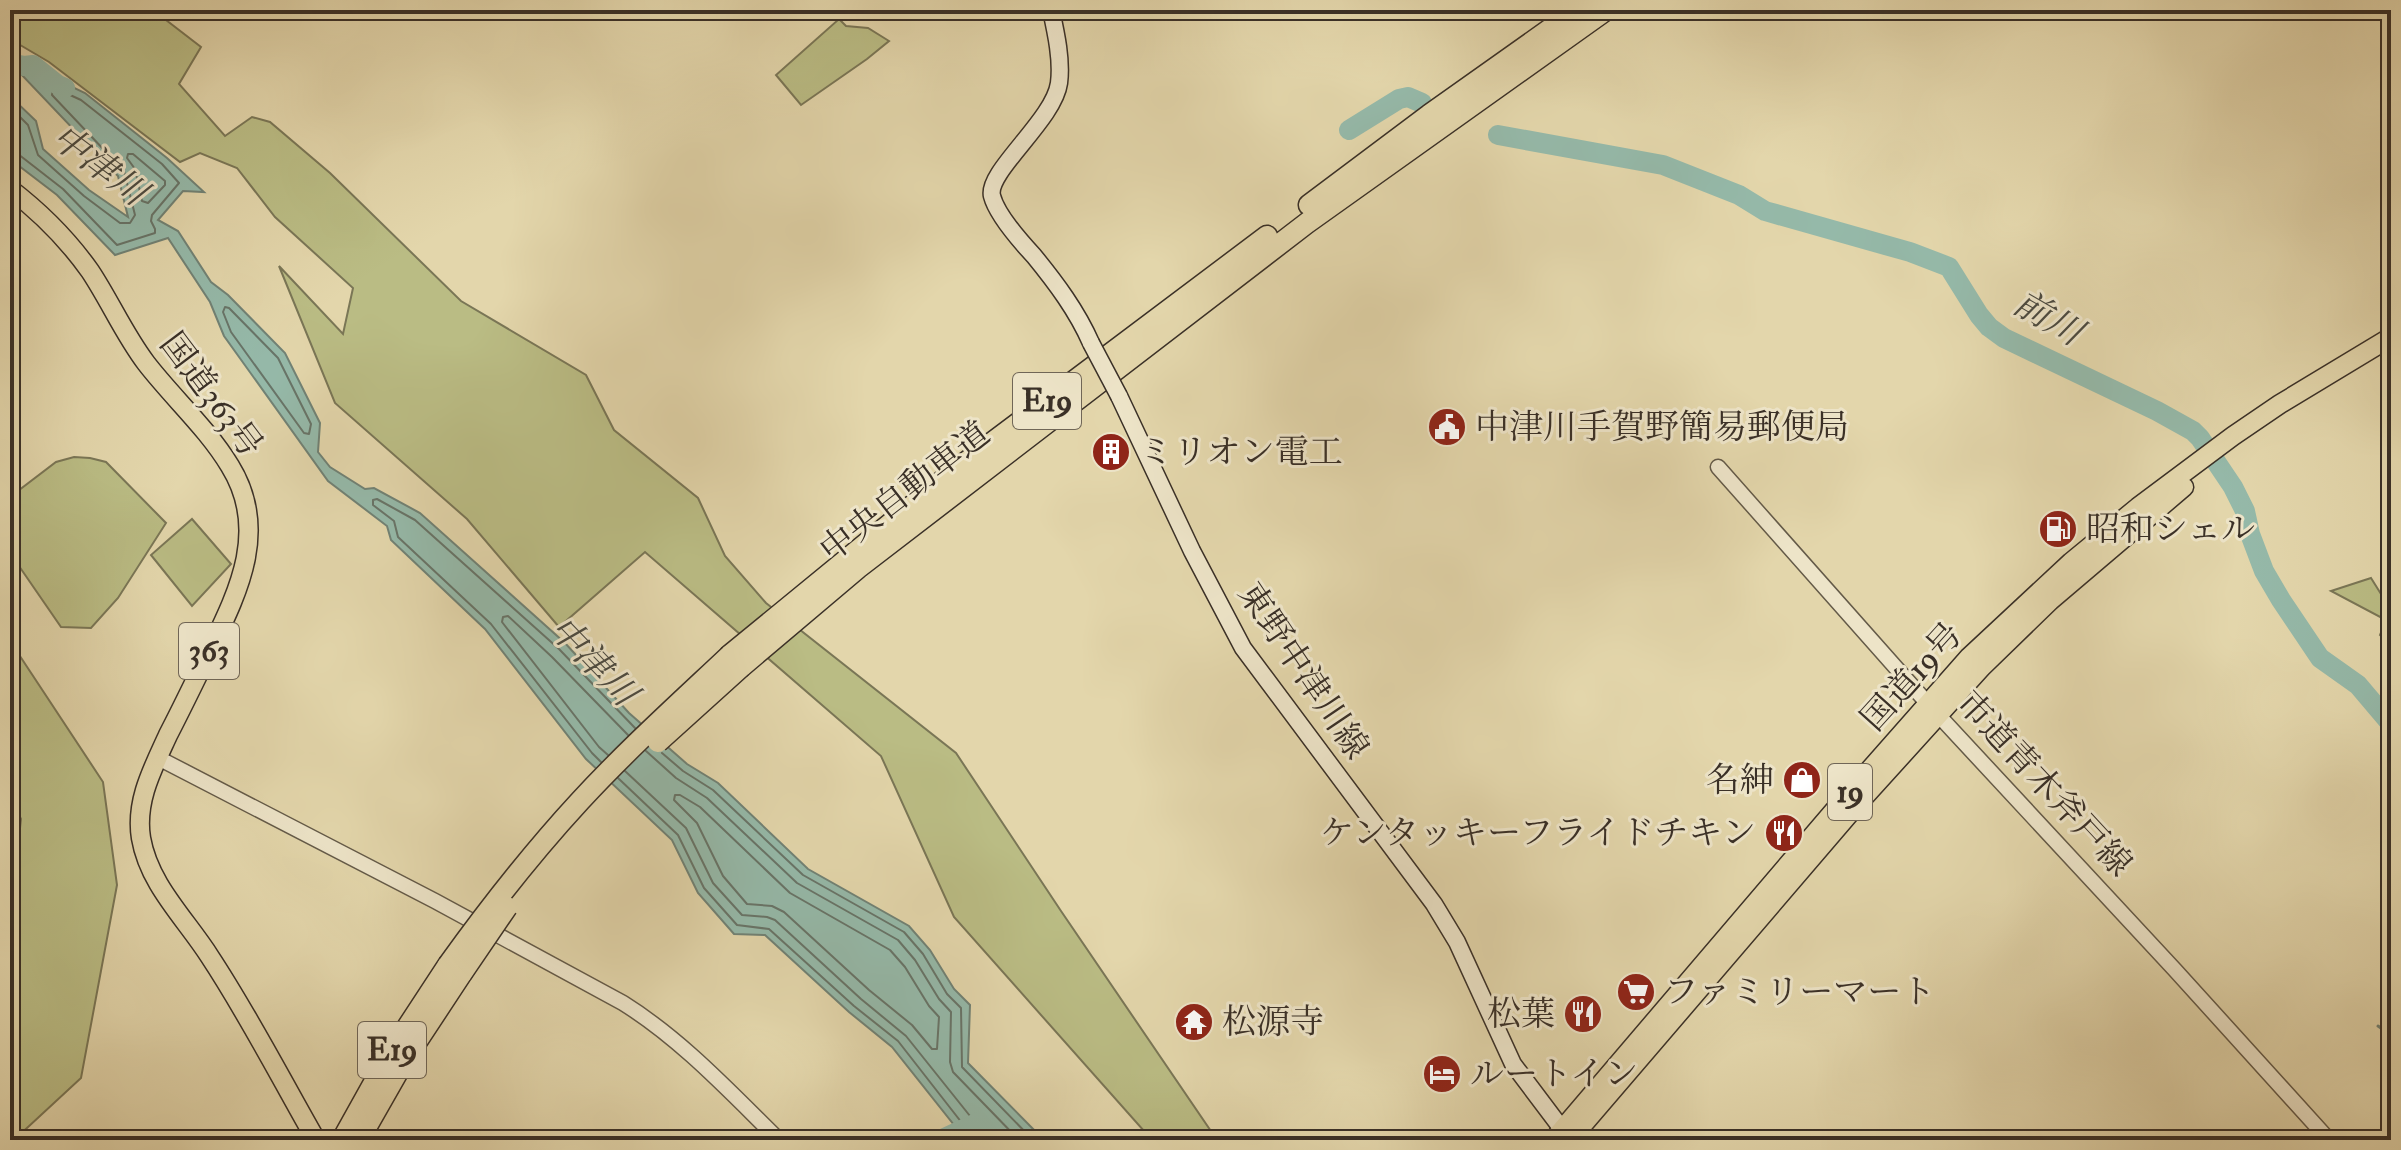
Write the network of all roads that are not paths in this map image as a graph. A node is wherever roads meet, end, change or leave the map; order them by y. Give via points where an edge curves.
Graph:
1 (1051, 10) edge
2 (1577, 10) edge
3 (1606, 10) edge
4 (1401, 146) junction
5 (10, 189) edge
6 (2391, 337) edge
7 (2391, 351) edge
8 (2236, 441) junction
9 (1718, 467) dead end
10 (1934, 710) junction
11 (166, 762) dead end
12 (455, 969) junction
13 (1564, 1137) edge
14 (316, 1140) edge
15 (342, 1140) edge
16 (359, 1140) edge
17 (779, 1140) edge
18 (2329, 1140) edge

1 - 13 main road, 東野中津川線, bridge via 1059,84 1042,120 997,176 991,187 993,201 1073,307 1243,648 1434,904 1513,1064
2 - 4 highway, 中央自動車道 / E19
3 - 4 highway, 中央自動車道 / E19
4 - 12 highway, 中央自動車道 / E19, bridge via 736,661 587,812
5 - 14 highway, 国道363号 / 363 via 81,259 132,345 212,439 245,498 248,549 239,587 151,772 140,807 141,837 155,880 210,957
6 - 8 highway, 国道19号 / 19 via 2331,372
7 - 8 highway, 国道19号 / 19
8 - 10 highway, 国道19号 / 19 via 2104,534 2039,591 1969,657
9 - 10 street, 市道青木斧戸線
10 - 13 highway, 国道19号 / 19 via 1849,793
10 - 18 street, 市道青木斧戸線
11 - 17 street via 651,1020
12 - 15 highway, 中央自動車道 / E19 via 391,1052
12 - 16 highway, 中央自動車道 / E19

